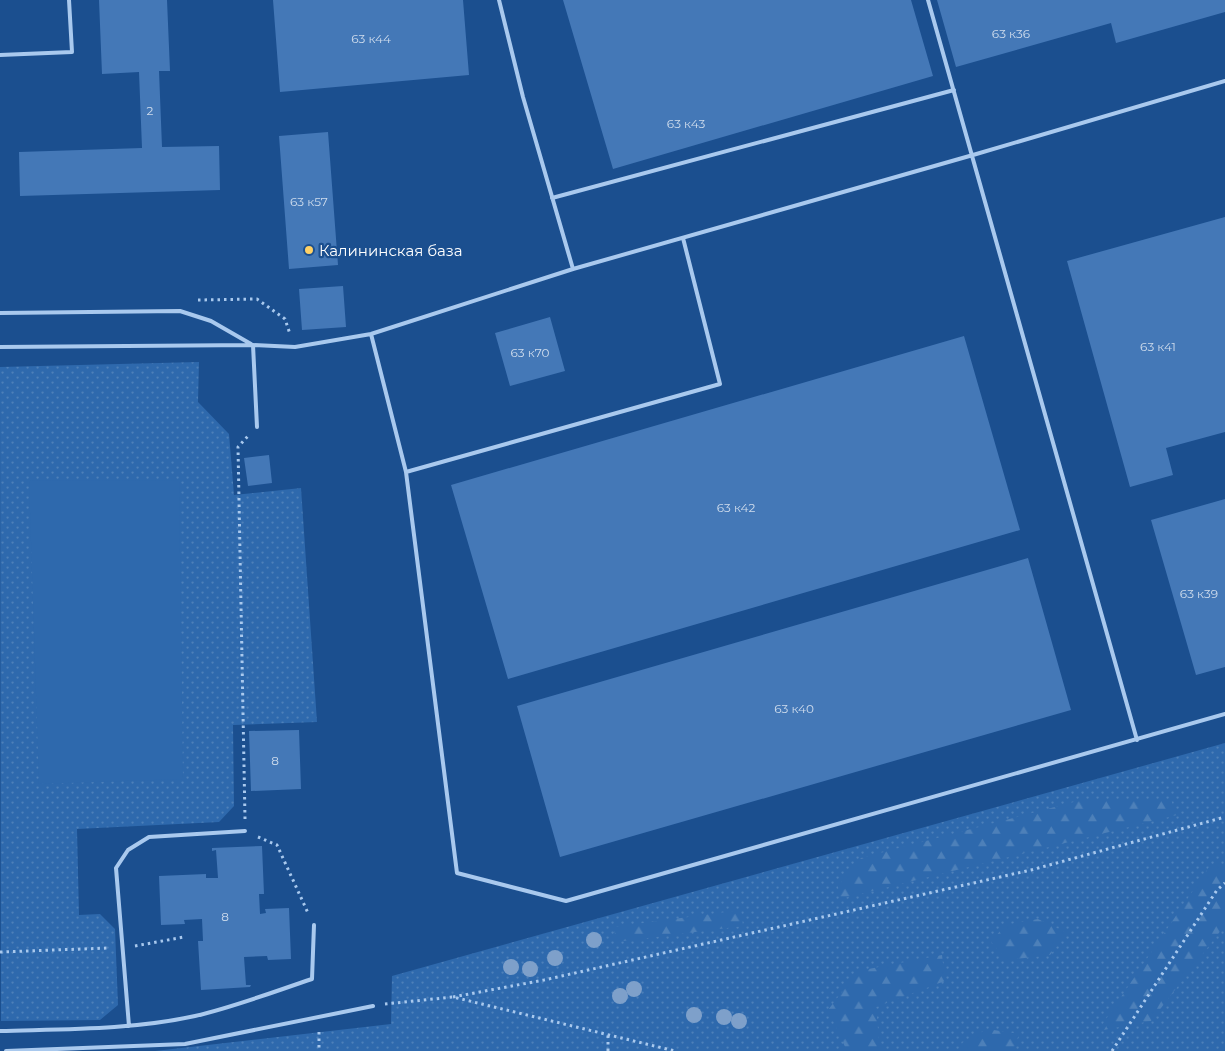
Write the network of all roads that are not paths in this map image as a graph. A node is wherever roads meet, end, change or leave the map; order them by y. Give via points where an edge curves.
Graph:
1 (69, 0) edge
2 (499, 0) edge
3 (928, 0) edge
4 (0, 55) edge
5 (1225, 81) edge
6 (954, 90) junction
7 (973, 156) junction
8 (552, 198) junction
9 (683, 238) junction
10 (573, 269) junction
11 (0, 313) edge
12 (370, 334) junction
13 (253, 345) junction
14 (0, 347) edge
15 (257, 427) road end
16 (406, 472) junction
17 (1225, 714) edge
18 (1137, 740) junction
19 (245, 831) road end
20 (314, 925) road end
21 (373, 1006) road end
22 (129, 1026) junction
23 (0, 1031) edge
24 (6, 1051) edge

1 - 4 lane via 72,52
2 - 8 lane
3 - 6 lane
5 - 7 lane
6 - 7 lane
6 - 8 lane
7 - 9 lane
7 - 18 lane
8 - 10 lane
9 - 10 lane
9 - 16 lane via 720,384
10 - 12 lane
11 - 13 lane via 180,311 211,321
12 - 13 lane via 295,347
12 - 16 lane
13 - 14 lane
13 - 15 lane
16 - 18 lane via 458,873 566,901
17 - 18 lane
19 - 22 lane via 149,838 128,850 116,868
20 - 22 lane via 312,979 195,1016
21 - 24 lane via 185,1044
22 - 23 lane

